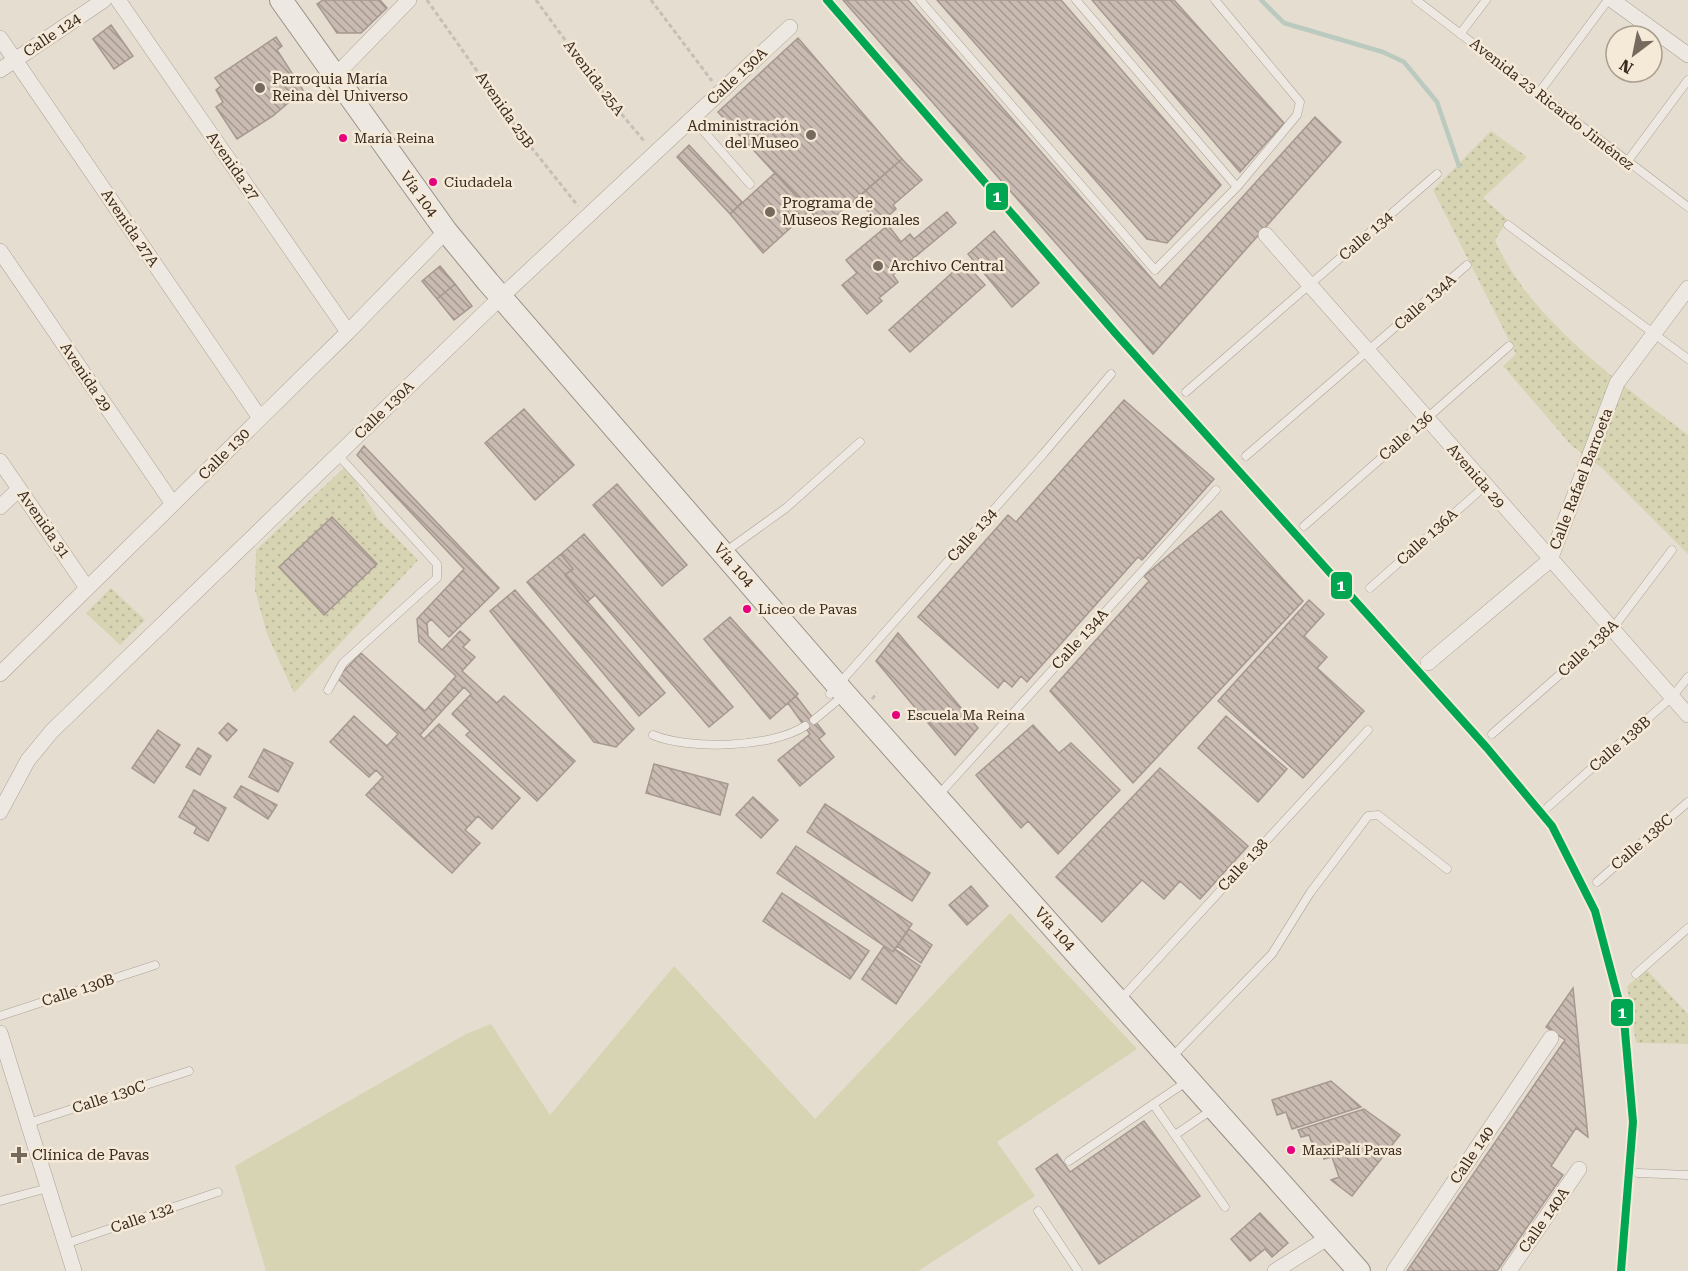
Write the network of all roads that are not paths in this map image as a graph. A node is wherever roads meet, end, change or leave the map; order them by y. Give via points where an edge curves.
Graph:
1 (104, 0) edge
2 (118, 0) edge
3 (280, 0) edge
4 (409, 0) edge
5 (920, 0) edge
6 (1076, 0) edge
7 (1215, 0) edge
8 (1416, 0) edge
9 (1486, 0) edge
10 (1610, 0) edge
11 (790, 27) dead end
12 (1460, 34) junction
13 (0, 38) edge
14 (1688, 55) edge
15 (15, 60) junction
16 (0, 70) edge
17 (334, 77) junction
18 (1688, 80) edge
19 (1538, 94) junction
20 (692, 118) junction
21 (1627, 162) junction
22 (1437, 174) dead end
23 (750, 184) dead end
24 (1237, 187) junction
25 (1688, 207) edge
26 (1508, 225) dead end
27 (447, 231) junction
28 (1266, 235) dead end
29 (0, 251) edge
30 (1467, 265) dead end
31 (1309, 285) junction
32 (1688, 288) edge
33 (501, 297) junction
34 (348, 332) junction
35 (1654, 333) junction
36 (1509, 346) dead end
37 (1368, 352) junction
38 (1688, 359) edge
39 (1111, 374) dead end
40 (1186, 392) dead end
41 (260, 418) junction
42 (1426, 418) junction
43 (860, 442) dead end
44 (338, 455) junction
45 (1246, 456) dead end
46 (0, 461) edge
47 (1485, 486) junction
48 (19, 489) junction
49 (1216, 489) dead end
50 (173, 504) junction
51 (0, 507) edge
52 (1304, 526) dead end
53 (1672, 550) dead end
54 (724, 553) junction
55 (1550, 560) junction
56 (87, 588) junction
57 (1370, 588) dead end
58 (1613, 628) junction
59 (1428, 663) dead end
60 (0, 674) edge
61 (1688, 677) edge
62 (328, 690) dead end
63 (838, 691) junction
64 (1672, 697) junction
65 (1688, 715) edge
66 (814, 720) dead end
67 (805, 726) dead end
68 (1368, 730) dead end
69 (1492, 734) dead end
70 (653, 735) dead end
71 (945, 789) dead end
72 (1688, 802) edge
73 (1548, 807) dead end
74 (0, 812) edge
75 (1447, 869) dead end
76 (1597, 882) dead end
77 (1688, 928) edge
78 (155, 965) dead end
79 (1636, 974) dead end
80 (1119, 1001) junction
81 (0, 1016) edge
82 (0, 1033) edge
83 (1551, 1038) dead end
84 (1171, 1058) junction
85 (189, 1071) dead end
86 (1190, 1080) junction
87 (1153, 1104) junction
88 (1215, 1107) junction
89 (29, 1123) junction
90 (1175, 1135) junction
91 (1069, 1161) dead end
92 (1579, 1169) dead end
93 (1638, 1173) dead end
94 (1688, 1175) edge
95 (48, 1188) junction
96 (218, 1192) dead end
97 (0, 1201) edge
98 (1225, 1207) dead end
99 (1038, 1211) dead end
100 (1326, 1239) junction
101 (65, 1244) junction
102 (74, 1271) edge
103 (1078, 1271) edge
104 (1275, 1271) edge
105 (1348, 1271) edge
106 (1359, 1271) edge
107 (1394, 1271) edge
108 (1509, 1271) edge

1 - 15 street, Calle 124
2 - 34 street, Avenida 27
3 - 17 main road, Vía 104
4 - 17 street
5 - 24 lane via 1155,270
6 - 24 lane
7 - 24 lane via 1300,102 1297,115
8 - 12 lane, Avenida 23 Ricardo Jiménez
9 - 12 lane
10 - 14 street
10 - 19 lane
11 - 20 street, Calle 130A
12 - 19 lane, Avenida 23 Ricardo Jiménez
13 - 15 street, Avenida 27A
15 - 16 street, Calle 124
15 - 41 street, Avenida 27A
17 - 27 main road, Vía 104
18 - 21 lane
19 - 21 lane, Avenida 23 Ricardo Jiménez
20 - 23 lane
20 - 33 street, Calle 130A
21 - 25 lane, Avenida 23 Ricardo Jiménez
22 - 31 lane, Calle 134
26 - 35 lane
27 - 33 main road, Vía 104
27 - 34 street, Calle 130
28 - 31 street, Avenida 29
29 - 50 street, Avenida 29
30 - 37 lane, Calle 134A
31 - 37 street, Avenida 29
31 - 40 lane, Calle 134
32 - 35 street, Calle Rafael Barroeta
33 - 44 street, Calle 130A
33 - 54 main road, Vía 104
34 - 41 street, Calle 130
35 - 38 lane
35 - 55 street, Calle Rafael Barroeta via 1617,383
36 - 42 lane, Calle 136
37 - 42 street, Avenida 29
37 - 45 lane, Calle 134A
39 - 63 lane, Calle 134
41 - 50 street, Calle 130
42 - 47 street, Avenida 29
42 - 52 lane, Calle 136
43 - 54 lane via 786,508
44 - 62 lane via 439,570 437,578 343,663
44 - 74 street, Calle 130A via 52,730 28,760
46 - 48 street, Avenida 31
47 - 55 street, Avenida 29
47 - 57 lane, Calle 136A
48 - 51 street
48 - 56 street, Avenida 31
49 - 71 lane, Calle 134A
50 - 56 street, Calle 130
53 - 58 lane, Calle 138A
54 - 63 main road, Vía 104
55 - 58 street, Avenida 29
55 - 59 street, Calle Rafael Barroeta
56 - 60 street, Calle 130
58 - 64 street, Avenida 29
58 - 69 lane, Calle 138A
61 - 64 lane, Calle 138B
63 - 66 lane, Calle 134
63 - 80 main road, Vía 104
64 - 65 street, Avenida 29
64 - 73 lane, Calle 138B
67 - 70 lane via 773,739 718,744 669,742
68 - 80 lane, Calle 138
72 - 76 lane, Calle 138C
75 - 84 lane via 1378,815 1368,816 1310,894 1272,954
77 - 79 lane
78 - 81 lane, Calle 130B
80 - 84 main road, Vía 104
82 - 89 street
83 - 107 street, Calle 140
84 - 86 main road, Vía 104
85 - 89 lane, Calle 130C
86 - 87 lane
86 - 88 main road, Vía 104
87 - 90 lane
87 - 91 lane
88 - 90 lane
88 - 100 main road, Vía 104
89 - 95 street
90 - 98 lane
92 - 108 street, Calle 140A
93 - 94 lane
95 - 97 lane
95 - 101 street
96 - 101 lane, Calle 132
99 - 103 lane
100 - 104 street
100 - 105 main road, Vía 104
100 - 106 main road, Vía 104
101 - 102 street

